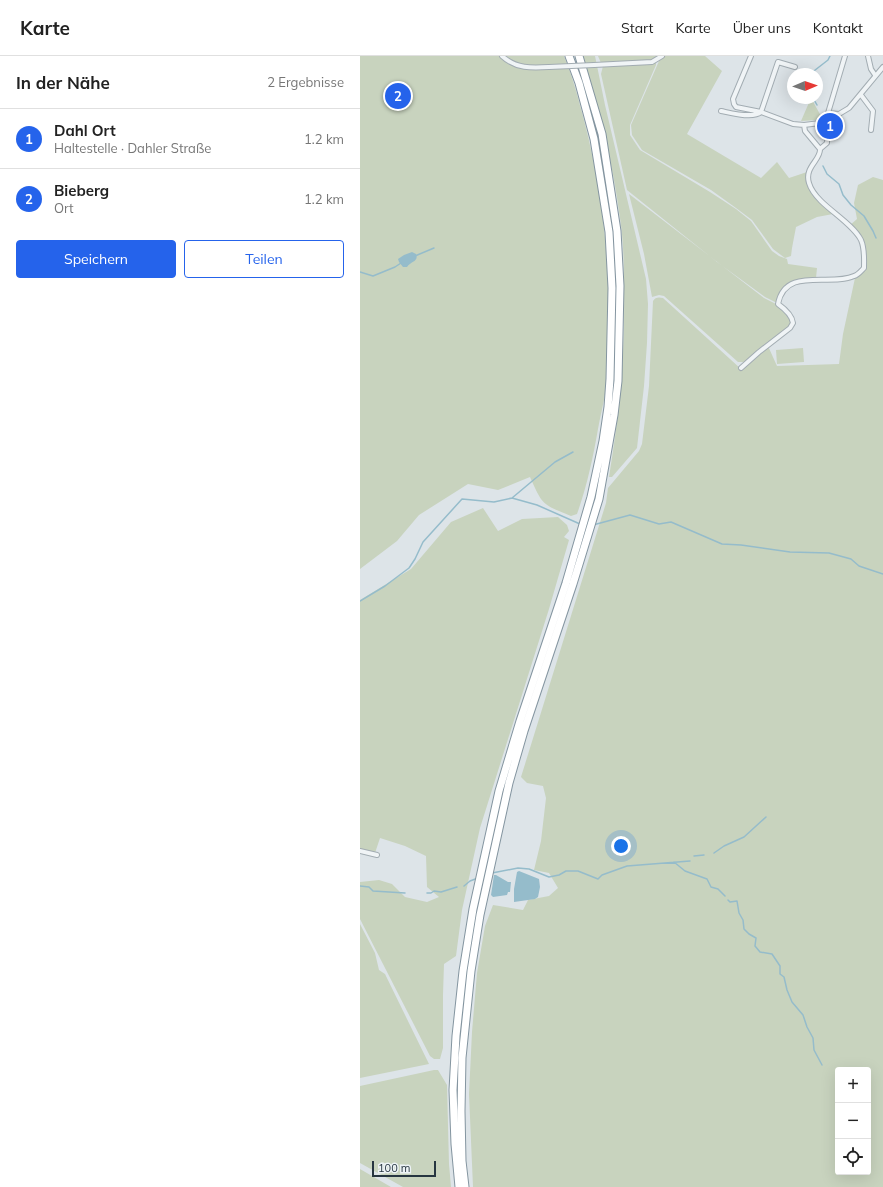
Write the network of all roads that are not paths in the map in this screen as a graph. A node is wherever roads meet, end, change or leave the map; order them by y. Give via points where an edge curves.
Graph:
1 (502, 56) edge
2 (569, 56) edge
3 (579, 56) edge
4 (662, 56) edge
5 (751, 56) edge
6 (845, 56) edge
7 (868, 56) edge
8 (795, 67) dead end
9 (883, 67) edge
10 (875, 75) junction
11 (861, 95) junction
12 (721, 111) dead end
13 (761, 112) junction
14 (828, 113) junction
15 (804, 125) junction
16 (871, 130) dead end
17 (820, 150) junction
18 (741, 368) dead end
19 (570, 583) junction
20 (360, 851) edge
21 (378, 855) dead end
22 (467, 971) junction
23 (459, 1187) edge
24 (465, 1187) edge

1 - 4 street, bridge via 520,67 549,68 652,62
2 - 19 highway via 594,139 608,232 612,288 608,407 591,497
3 - 19 highway via 602,134 617,231 620,286 618,381 614,415 599,499
5 - 13 street via 733,99 736,107
6 - 14 street
7 - 10 street
8 - 13 street via 778,62
9 - 10 street
10 - 11 street
11 - 14 street via 842,113
11 - 16 street via 873,110
12 - 13 street via 752,116
13 - 15 street via 793,124
14 - 15 street via 820,123
14 - 17 street via 828,141
15 - 17 street via 805,131
17 - 18 street via 810,168 810,185 815,195 856,233 864,253 864,268 855,276 806,279 782,292 778,304 792,318 793,323
19 - 22 highway via 496,821 473,909
20 - 21 street
22 - 23 highway via 456,1036 453,1090
22 - 24 highway via 461,1132

